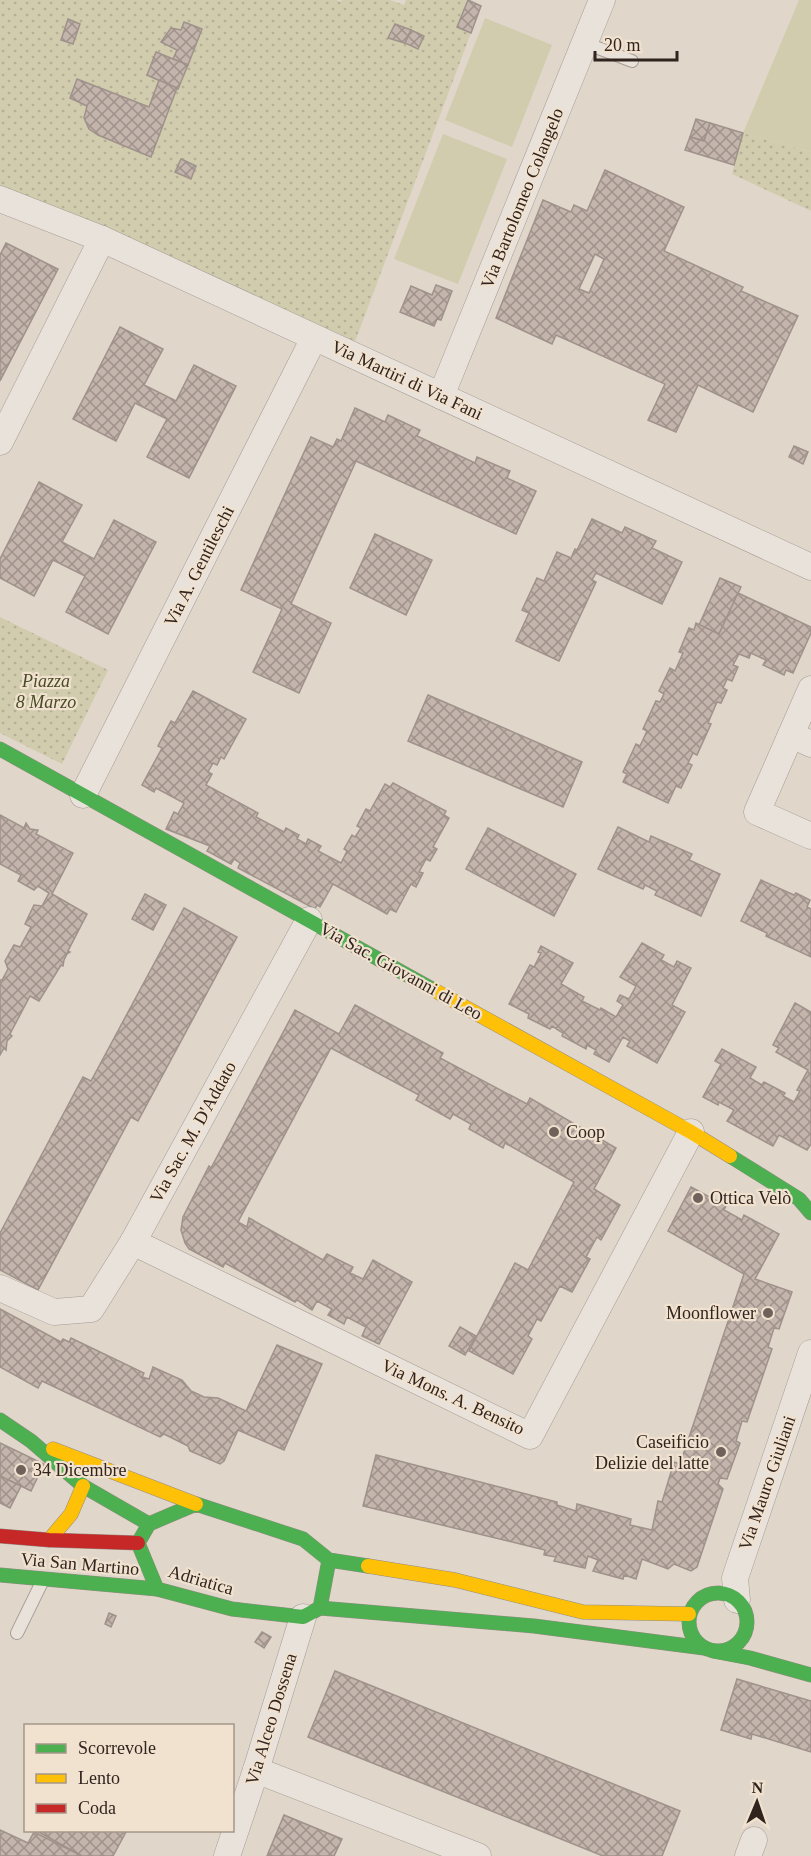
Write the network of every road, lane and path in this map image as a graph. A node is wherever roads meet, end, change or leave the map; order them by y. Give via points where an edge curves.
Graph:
1 (602, 0) edge
2 (585, 44) junction
3 (633, 61) dead end
4 (0, 199) edge
5 (102, 239) junction
6 (314, 338) junction
7 (441, 396) junction
8 (0, 442) edge
9 (811, 567) edge
10 (811, 689) edge
11 (801, 739) edge
12 (0, 749) edge
13 (83, 795) junction
14 (811, 836) edge
15 (309, 920) junction
16 (691, 1132) junction
17 (807, 1204) edge
18 (133, 1242) junction
19 (0, 1288) edge
20 (811, 1353) edge
21 (0, 1420) edge
22 (31, 1441) junction
23 (83, 1486) junction
24 (196, 1504) junction
25 (149, 1524) junction
26 (0, 1536) edge
27 (49, 1540) junction
28 (138, 1543) junction
29 (329, 1560) junction
30 (0, 1575) edge
31 (44, 1579) junction
32 (157, 1589) junction
33 (734, 1596) junction
34 (312, 1612) junction
35 (689, 1614) junction
36 (756, 1629) dead end
37 (17, 1633) dead end
38 (709, 1649) junction
39 (781, 1653) dead end
40 (811, 1662) edge
41 (811, 1676) edge
42 (256, 1770) junction
43 (227, 1856) edge
44 (478, 1856) edge

1 - 2 street, Via Bartolomeo Colangelo
2 - 3 lane
2 - 7 street, Via Bartolomeo Colangelo
4 - 5 street, Via Martiri di Via Fani
5 - 6 street, Via Martiri di Via Fani
5 - 8 street
6 - 7 street, Via Martiri di Via Fani
6 - 13 street, Via A. Gentileschi
7 - 9 street, Via Martiri di Via Fani
10 - 11 street
11 - 14 street via 757,812
12 - 13 main road, Via Sac. Giovanni di Leo
13 - 15 main road, Via Sac. Giovanni di Leo
15 - 16 main road, Via Sac. Giovanni di Leo
15 - 18 street, Via Sac. M. D'Addato
16 - 17 main road, Via Sac. Giovanni di Leo
16 - 18 street, Via Mons. A. Bensito via 530,1436
18 - 19 street, Via Sac. M. D'Addato via 91,1309 54,1312
20 - 33 street, Via Mauro Giuliani
21 - 22 main road
22 - 23 main road
22 - 24 main road
23 - 25 main road
23 - 27 main road via 71,1514
24 - 25 main road
24 - 29 main road via 303,1539
25 - 28 main road
26 - 27 main road, Via San Martino
27 - 28 main road, Via San Martino
28 - 32 main road, Adriatica
29 - 34 main road
29 - 35 main road via 455,1580 583,1612
30 - 31 main road, Via San Martino
31 - 32 main road, Via San Martino
31 - 37 lane
32 - 34 main road, Adriatica via 232,1609
33 - 35 main road via 709,1594 700,1598
33 - 36 main road
33 - 38 main road, Adriatica via 747,1625 739,1642 731,1648
34 - 38 main road, Adriatica via 534,1626
34 - 42 street, Via Alceo Dossena
35 - 38 main road via 691,1634
38 - 41 main road, Adriatica
39 - 40 main road
42 - 43 street, Via Alceo Dossena
42 - 44 street

